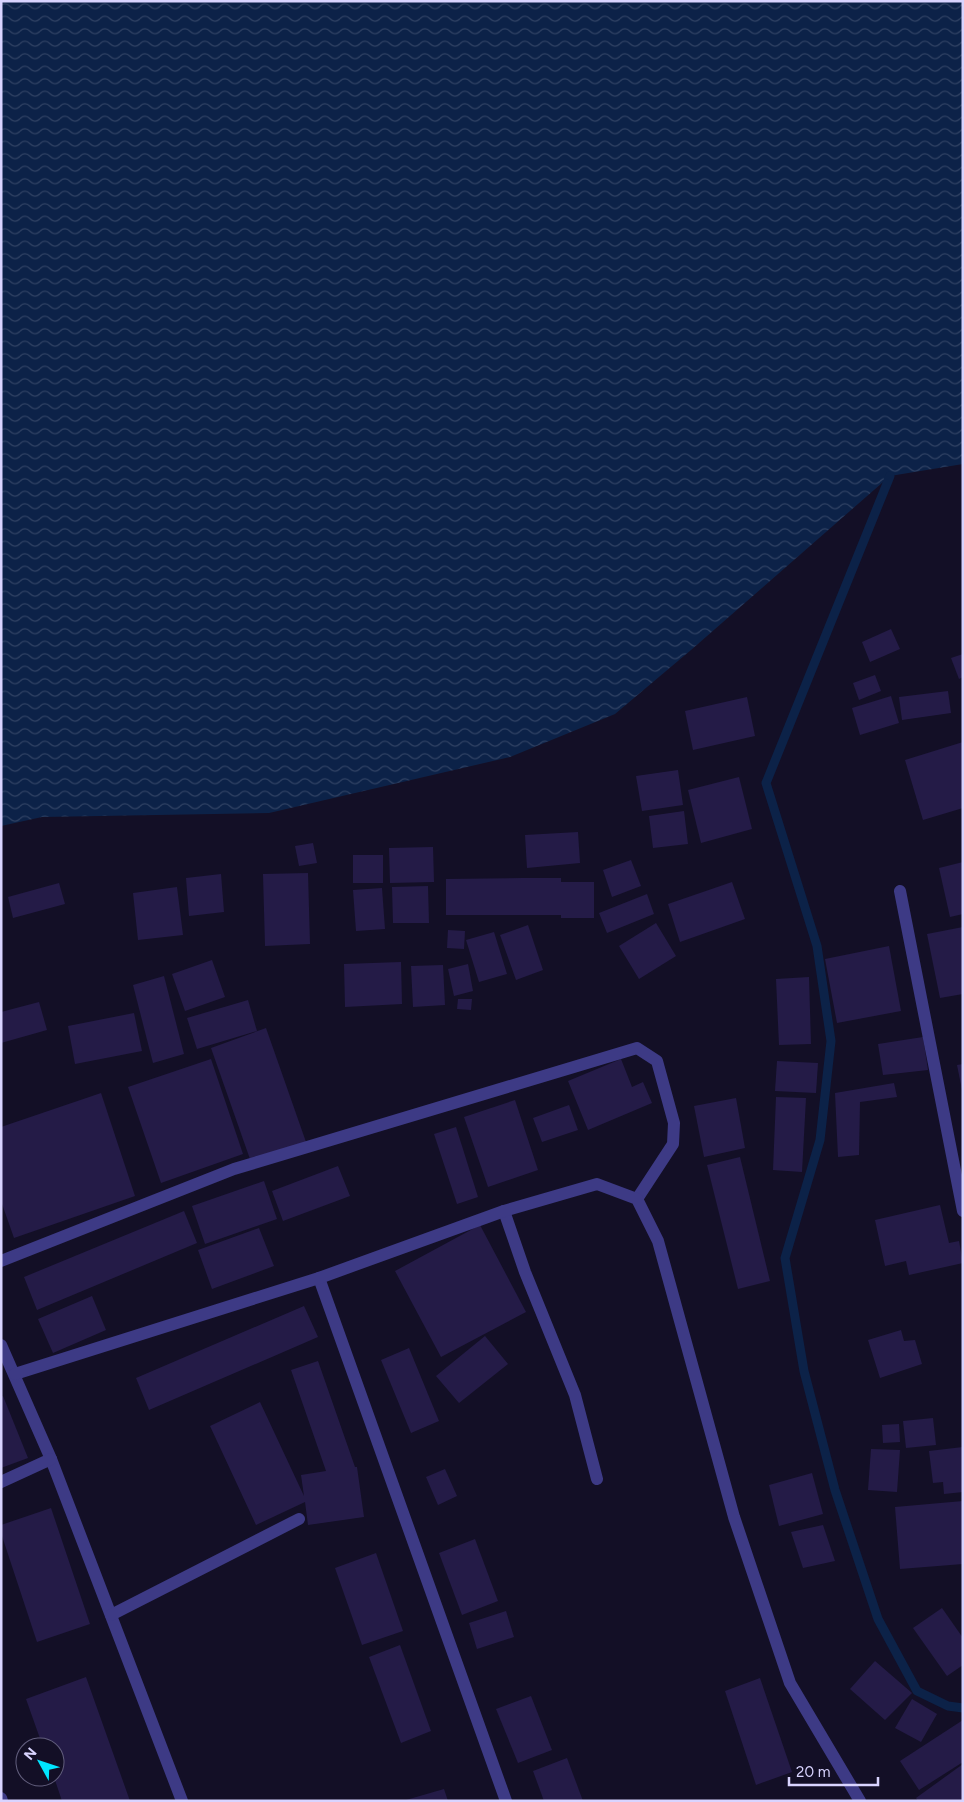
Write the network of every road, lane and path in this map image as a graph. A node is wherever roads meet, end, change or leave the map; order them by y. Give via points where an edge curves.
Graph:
1 (900, 891) dead end
2 (637, 1199) junction
3 (504, 1211) junction
4 (963, 1211) edge
5 (1, 1261) edge
6 (319, 1278) junction
7 (1, 1346) edge
8 (15, 1374) junction
9 (51, 1459) junction
10 (597, 1479) dead end
11 (1, 1482) edge
12 (299, 1520) dead end
13 (111, 1615) junction
14 (182, 1801) edge
15 (506, 1801) edge
16 (860, 1801) edge

1 - 4 street
2 - 3 street via 597,1184
2 - 5 street via 674,1144 674,1122 657,1061 637,1048 234,1169
2 - 16 street via 658,1242 734,1517 790,1684
3 - 6 street
3 - 10 street via 575,1395
6 - 8 street
6 - 15 street
7 - 8 street
8 - 9 street
9 - 11 street
9 - 13 street
12 - 13 street
13 - 14 street

